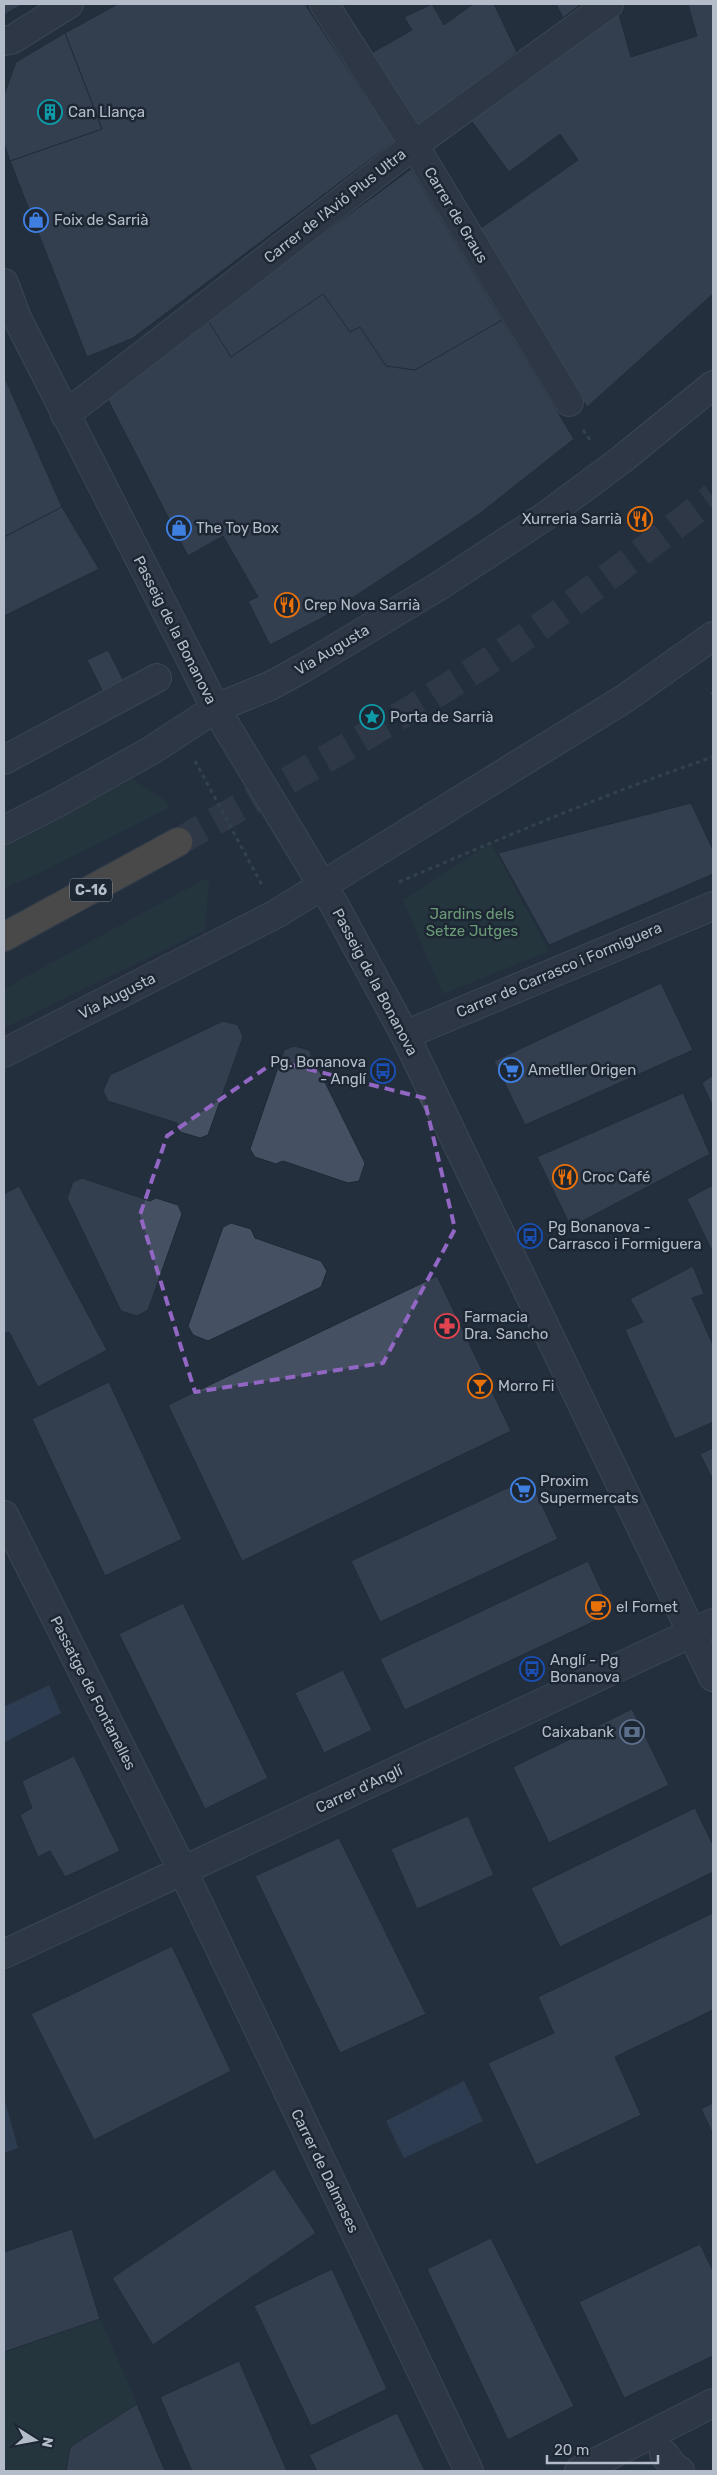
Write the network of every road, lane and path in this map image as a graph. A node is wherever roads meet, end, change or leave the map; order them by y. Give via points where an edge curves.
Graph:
1 (69, 4) edge
2 (324, 4) edge
3 (609, 4) edge
4 (4, 41) edge
5 (414, 144) junction
6 (7, 292) edge
7 (713, 386) edge
8 (569, 402) dead end
9 (65, 415) junction
10 (584, 431) dead end
11 (590, 440) dead end
12 (713, 636) edge
13 (157, 678) dead end
14 (216, 708) junction
15 (169, 738) junction
16 (713, 757) edge
17 (4, 760) edge
18 (4, 830) edge
19 (178, 842) tunnel mouth
20 (399, 882) dead end
21 (322, 886) junction
22 (713, 906) edge
23 (276, 914) junction
24 (4, 937) edge
25 (405, 1035) junction
26 (4, 1053) edge
27 (4, 1515) edge
28 (703, 1628) edge
29 (713, 1677) edge
30 (182, 1871) junction
31 (4, 1954) edge
32 (713, 2404) edge
33 (469, 2471) edge
34 (579, 2471) edge

1 - 4 street via 13,39
2 - 5 street, Carrer de Graus
3 - 5 street, Carrer de l'Avió Plus Ultra
5 - 8 street, Carrer de Graus
5 - 9 street, Carrer de l'Avió Plus Ultra
6 - 9 street, Passeig de la Bonanova
7 - 14 street, Via Augusta via 547,515 439,586 303,668 270,686
9 - 14 street, Passeig de la Bonanova
10 - 11 path
12 - 21 street, Via Augusta via 624,699
13 - 17 street
14 - 15 street, Via Augusta
14 - 21 street, Passeig de la Bonanova
15 - 18 street, Via Augusta via 67,798
15 - 23 path via 194,758
16 - 20 path
19 - 24 highway, C-16
21 - 23 street, Via Augusta
21 - 25 street, Passeig de la Bonanova
22 - 25 street, Carrer de Carrasco i Formiguera
23 - 26 street, Via Augusta
25 - 28 street, Passeig de la Bonanova
27 - 30 street, Passatge de Fontanelles
28 - 29 street, Passeig de la Bonanova
28 - 30 street, Carrer d'Anglí
30 - 31 street, Carrer d'Anglí
30 - 33 street, Carrer de Dalmases
32 - 34 street

